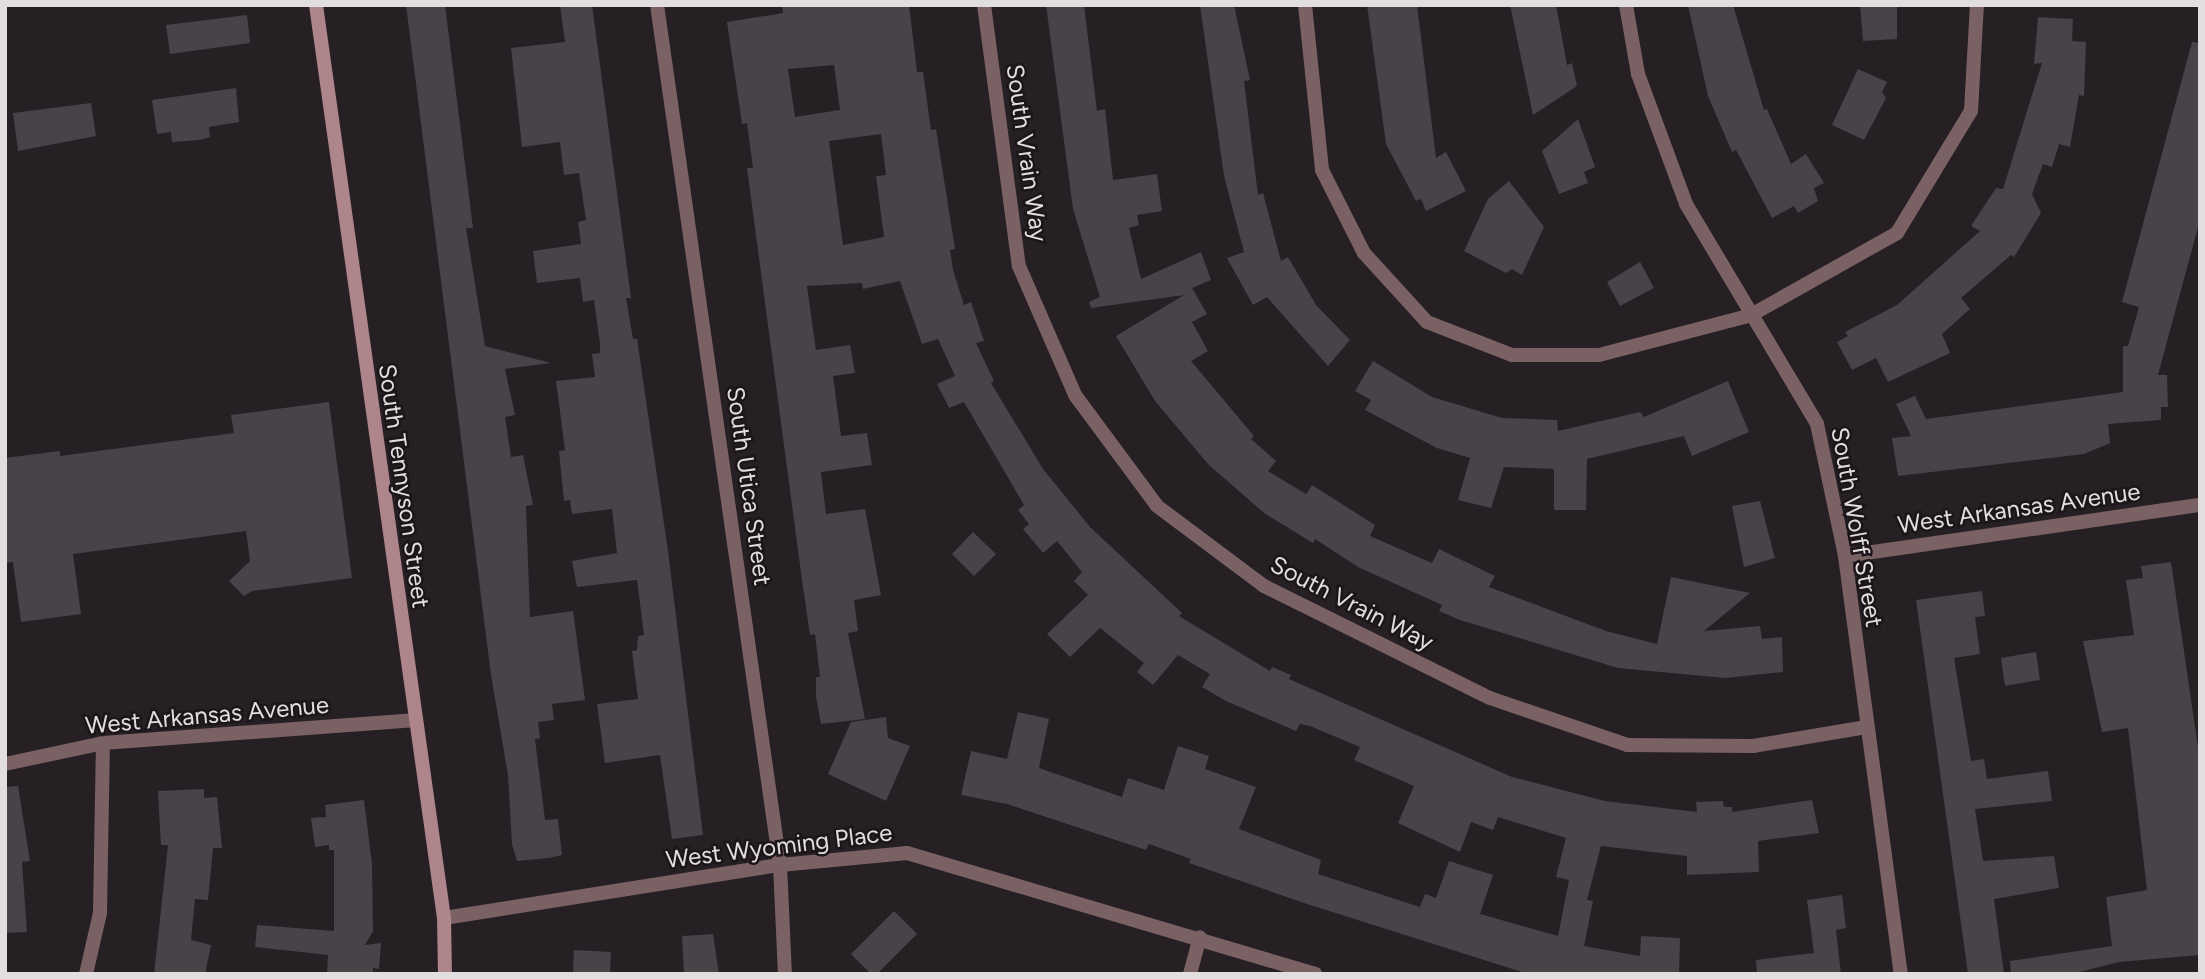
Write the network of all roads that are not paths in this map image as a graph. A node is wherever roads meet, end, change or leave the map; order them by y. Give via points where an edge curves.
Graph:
1 (316, 5) edge
2 (657, 5) edge
3 (984, 5) edge
4 (1305, 5) edge
5 (1626, 5) edge
6 (1977, 5) edge
7 (1751, 315) junction
8 (2200, 505) edge
9 (1845, 555) junction
10 (413, 720) junction
11 (1866, 727) junction
12 (103, 743) junction
13 (5, 764) edge
14 (780, 865) junction
15 (444, 918) junction
16 (1200, 937) junction
17 (86, 974) edge
18 (445, 974) edge
19 (785, 974) edge
20 (1189, 974) edge
21 (1315, 974) edge
22 (1901, 974) edge

1 - 10 street, South Tennyson Street
2 - 14 street, South Utica Street
3 - 11 street, South Vrain Way via 1019,266 1076,395 1157,506 1264,586 1490,698 1628,745 1753,746
4 - 7 street via 1322,170 1363,253 1427,322 1512,355 1599,355
5 - 7 street, South Wolff Street via 1638,74 1686,204
6 - 7 street via 1970,111 1897,233
7 - 9 street, South Wolff Street via 1817,424
8 - 9 street, West Arkansas Avenue
9 - 11 street, South Wolff Street
10 - 12 street, West Arkansas Avenue
10 - 15 street, South Tennyson Street
11 - 22 street, South Wolff Street
12 - 13 street, West Arkansas Avenue
12 - 17 street via 100,913
14 - 15 street, West Wyoming Place
14 - 16 street, West Wyoming Place via 907,853
14 - 19 street, South Utica Street
15 - 18 street, South Tennyson Street
16 - 20 street
16 - 21 street, West Wyoming Place

